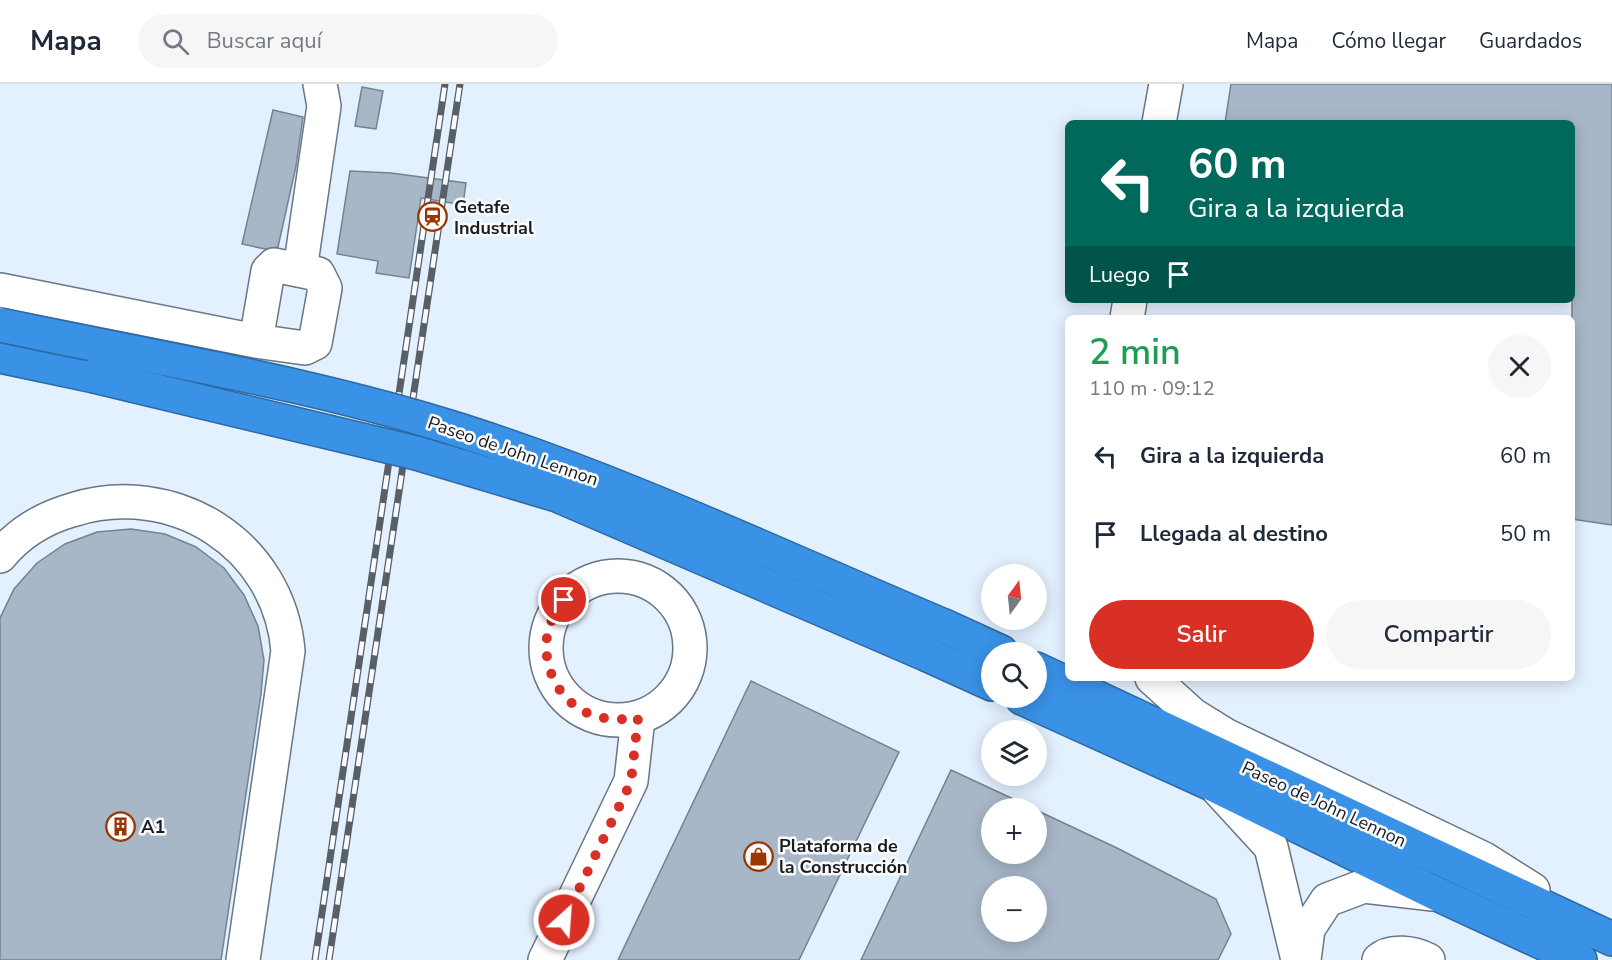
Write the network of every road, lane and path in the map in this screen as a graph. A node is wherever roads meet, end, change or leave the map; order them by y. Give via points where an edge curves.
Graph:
1 (320, 84) edge
2 (1166, 84) edge
3 (1160, 120) edge
4 (300, 270) junction
5 (0, 290) edge
6 (0, 325) edge
7 (256, 341) junction
8 (0, 356) edge
9 (0, 556) edge
10 (981, 643) edge
11 (1047, 674) edge
12 (981, 679) edge
13 (1155, 681) edge
14 (1044, 708) edge
15 (638, 718) junction
16 (1214, 784) junction
17 (1437, 894) junction
18 (1607, 937) edge
19 (243, 960) edge
20 (545, 960) edge
21 (1298, 960) edge
22 (1304, 960) edge
23 (1379, 960) edge
24 (1428, 960) edge
25 (1580, 960) edge

1 - 4 street via 324,106
2 - 3 street
4 - 7 street via 274,265 267,271
4 - 7 street via 318,274 324,284 315,343 305,348
5 - 7 street
6 - 10 highway, Paseo de John Lennon, bridge via 350,399 461,431 562,465
8 - 12 highway, Paseo de John Lennon, bridge via 416,453 557,495
9 - 19 street via 28,529 55,515 100,502 125,500 176,510 206,522 244,552 268,585 283,619 288,651
11 - 18 highway, Paseo de John Lennon
13 - 18 street via 1193,715 1227,736 1484,859
14 - 16 highway, Paseo de John Lennon
15 - 15 street via 660,707 677,690 688,668 690,644 683,618 672,600 644,582 629,577 604,577 582,586 564,600 552,620 546,642 548,665 557,686 572,704 592,715 622,720
15 - 20 street via 631,782
16 - 17 highway, Paseo de John Lennon
16 - 21 street via 1270,847
17 - 22 street via 1365,886 1327,900 1308,929
17 - 25 highway, Paseo de John Lennon
23 - 24 street via 1398,953

